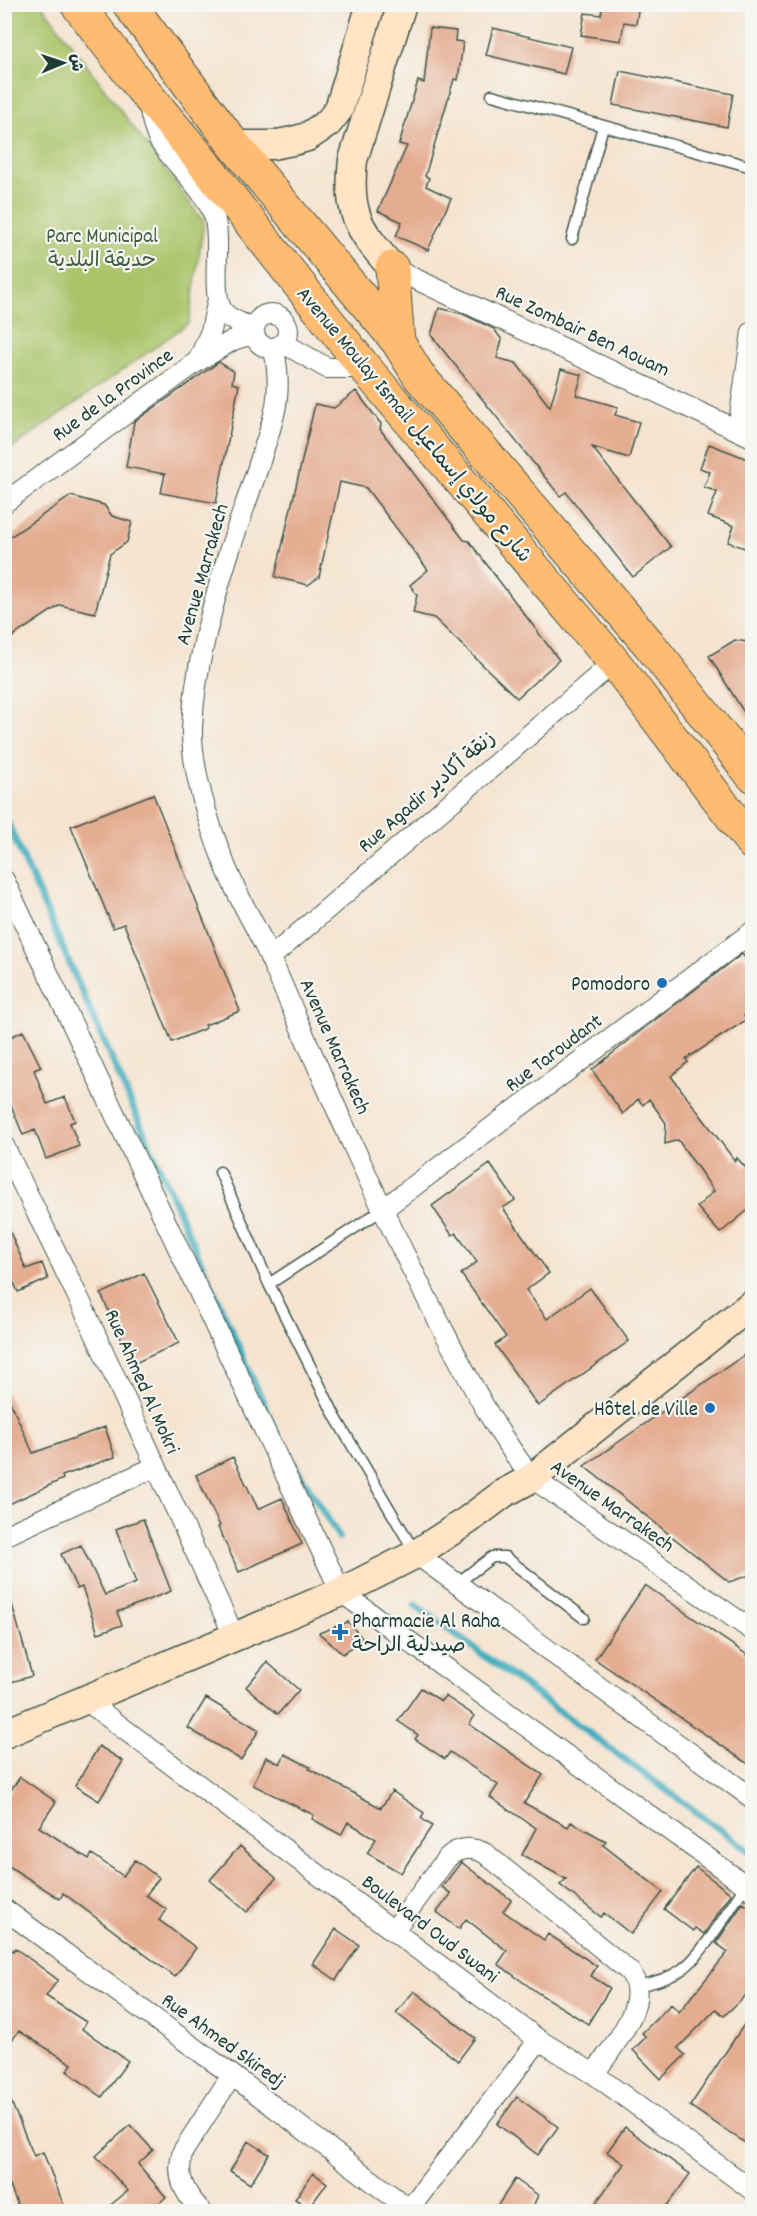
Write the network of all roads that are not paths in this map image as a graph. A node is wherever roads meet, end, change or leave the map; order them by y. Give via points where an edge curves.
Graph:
1 (77, 4) edge
2 (129, 4) edge
3 (371, 4) edge
4 (402, 4) edge
5 (145, 93) junction
6 (492, 95) dead end
7 (603, 126) junction
8 (234, 145) junction
9 (753, 167) edge
10 (572, 239) dead end
11 (392, 268) junction
12 (218, 299) junction
13 (253, 331) junction
14 (753, 332) edge
15 (398, 342) junction
16 (279, 346) junction
17 (198, 361) junction
18 (365, 368) junction
19 (745, 433) edge
20 (4, 503) edge
21 (614, 662) junction
22 (753, 775) edge
23 (753, 843) edge
24 (4, 880) edge
25 (753, 932) edge
26 (270, 958) junction
27 (4, 1146) edge
28 (220, 1172) dead end
29 (382, 1210) junction
30 (269, 1284) junction
31 (753, 1304) edge
32 (156, 1467) junction
33 (532, 1478) junction
34 (4, 1536) edge
35 (416, 1554) junction
36 (456, 1584) junction
37 (341, 1592) junction
38 (584, 1618) dead end
39 (748, 1620) edge
40 (235, 1638) junction
41 (84, 1699) junction
42 (4, 1734) edge
43 (753, 1798) edge
44 (749, 1887) edge
45 (4, 1909) edge
46 (394, 1930) junction
47 (637, 1986) junction
48 (539, 2040) junction
49 (594, 2074) junction
50 (232, 2075) junction
51 (753, 2190) edge
52 (411, 2210) edge
53 (202, 2211) edge

1 - 5 highway, Avenue Moulay Ismail شارع مولاي إسماعيل
2 - 8 highway, Avenue Moulay Ismail شارع مولاي إسماعيل
3 - 8 main road via 339,109 328,123 308,137 293,141
4 - 11 main road via 352,160 350,181 351,199 362,229
5 - 12 street via 159,140 212,212 218,249
5 - 18 highway, Avenue Moulay Ismail شارع مولاي إسماعيل
6 - 7 lane
7 - 9 lane
7 - 10 lane
8 - 15 highway, Avenue Moulay Ismail شارع مولاي إسماعيل
11 - 15 highway
11 - 19 street, Rue Zombair Ben Aouam
12 - 13 street via 222,311
12 - 17 street via 211,331
13 - 16 street via 258,344 268,349
13 - 16 street via 264,315 281,317 288,332
13 - 17 street, Rue de la Province
14 - 19 street
15 - 22 highway, Avenue Moulay Ismail شارع مولاي إسماعيل via 419,376 649,644
16 - 18 street via 327,368
16 - 26 street, Avenue Marrakech via 277,399 207,632 192,730 199,782 216,840
17 - 20 street, Rue de la Province
18 - 21 highway, Avenue Moulay Ismail شارع مولاي إسماعيل
21 - 23 highway, Avenue Moulay Ismail شارع مولاي إسماعيل
21 - 26 street, Rue Agadir زنقة أكادير
24 - 37 street
25 - 29 street, Rue Taroudant
26 - 29 street, Avenue Marrakech
27 - 32 street, Rue Ahmed Al Mokri
28 - 30 lane
29 - 30 lane
29 - 33 street, Avenue Marrakech via 472,1383
30 - 35 lane via 336,1418
31 - 33 main road
32 - 34 street
32 - 40 street, Rue Ahmed Al Mokri
33 - 35 main road
33 - 39 street, Avenue Marrakech
35 - 36 street
35 - 37 main road
36 - 38 lane via 492,1557 505,1557
36 - 43 street
37 - 40 main road
37 - 44 street
40 - 41 main road
41 - 42 main road
41 - 46 street, Boulevard Oud Swani
44 - 47 lane via 684,1968
45 - 50 street, Rue Ahmed Skiredj
46 - 47 street via 453,1852 478,1850 629,1971
46 - 48 street, Boulevard Oud Swani
47 - 49 street via 634,2012
48 - 49 street, Boulevard Oud Swani
48 - 52 street
49 - 51 street, Boulevard Oud Swani
50 - 52 street, Rue Ahmed Skiredj
50 - 53 street via 179,2163 184,2191

